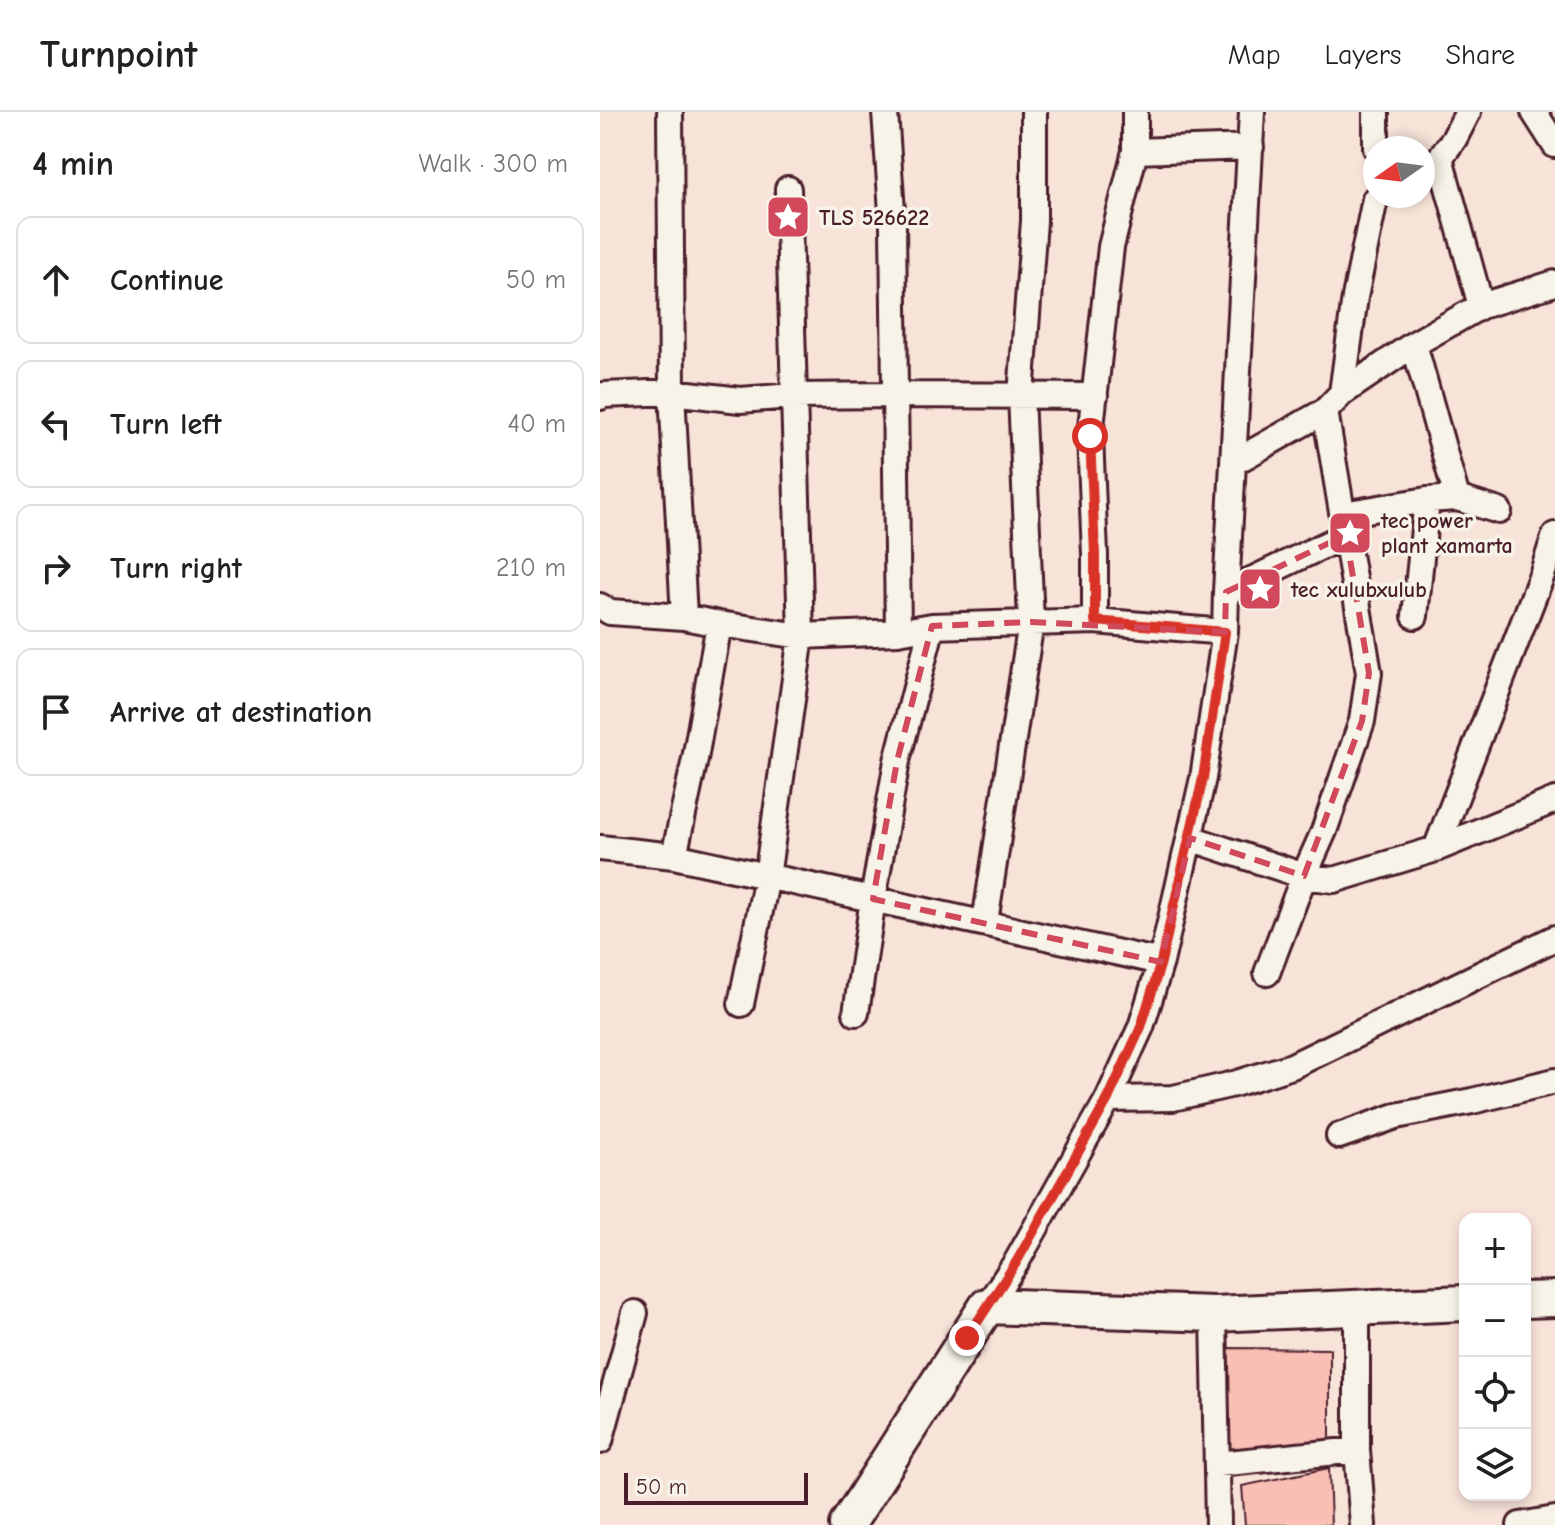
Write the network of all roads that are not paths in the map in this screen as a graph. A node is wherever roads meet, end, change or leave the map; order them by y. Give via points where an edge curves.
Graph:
1 (670, 112) edge
2 (885, 112) edge
3 (1034, 112) edge
4 (1135, 112) edge
5 (1252, 112) edge
6 (1376, 112) edge
7 (1468, 112) edge
8 (1534, 112) edge
9 (1376, 136) edge
10 (1555, 145) edge
11 (1251, 147) junction
12 (1135, 151) junction
13 (1435, 160) edge
14 (1435, 175) edge
15 (788, 189) dead end
16 (1375, 208) edge
17 (1555, 283) edge
18 (1481, 306) junction
19 (1414, 344) junction
20 (672, 392) junction
21 (1342, 393) junction
22 (896, 395) junction
23 (1021, 395) junction
24 (793, 396) junction
25 (1095, 396) junction
26 (600, 397) edge
27 (1325, 411) junction
28 (1233, 463) junction
29 (1457, 498) junction
30 (1427, 500) junction
31 (1499, 511) dead end
32 (1345, 525) junction
33 (1555, 535) edge
34 (1549, 572) edge
35 (1226, 592) junction
36 (600, 606) edge
37 (1415, 616) dead end
38 (684, 617) junction
39 (1095, 621) junction
40 (1031, 622) junction
41 (719, 624) junction
42 (932, 626) junction
43 (898, 632) junction
44 (1225, 632) junction
45 (801, 636) junction
46 (1555, 800) edge
47 (1190, 838) junction
48 (600, 848) edge
49 (1436, 849) junction
50 (674, 856) junction
51 (1304, 876) junction
52 (767, 877) junction
53 (873, 899) junction
54 (985, 922) junction
55 (1555, 938) edge
56 (1161, 962) junction
57 (1267, 973) dead end
58 (741, 1004) dead end
59 (856, 1013) dead end
60 (1555, 1081) edge
61 (1108, 1099) junction
62 (1339, 1136) dead end
63 (1555, 1299) edge
64 (1531, 1300) edge
65 (1459, 1303) edge
66 (987, 1306) junction
67 (1357, 1307) junction
68 (635, 1313) dead end
69 (1214, 1314) junction
70 (600, 1441) edge
71 (1357, 1450) junction
72 (1218, 1464) junction
73 (1555, 1519) edge
74 (847, 1525) edge
75 (1218, 1525) edge
76 (1363, 1525) edge
77 (1520, 1525) edge

1 - 20 street
2 - 22 street
3 - 23 street via 1034,221
4 - 12 street
5 - 11 street
6 - 9 street
7 - 13 street
8 - 10 street
11 - 12 street
11 - 28 street
12 - 25 street via 1111,247
14 - 18 street
15 - 24 street
16 - 21 street
17 - 18 street
18 - 19 street
19 - 21 street
19 - 29 street
20 - 24 street via 740,400
20 - 26 street
20 - 38 street
21 - 27 street
22 - 23 street
22 - 24 street
22 - 43 street
23 - 25 street
23 - 40 street
24 - 45 street
25 - 39 street via 1090,436
27 - 28 street
27 - 32 street
28 - 35 street
29 - 30 street
29 - 31 street
30 - 32 street
30 - 37 street
32 - 35 street
32 - 51 street via 1369,673 1362,721
33 - 34 street
34 - 49 street
35 - 44 street
36 - 38 street via 610,612
38 - 41 street
39 - 40 street
39 - 44 street
40 - 42 street
40 - 54 street
41 - 45 street
41 - 50 street
42 - 43 street
42 - 53 street via 897,761
43 - 45 street
44 - 47 street
45 - 52 street
46 - 49 street
47 - 51 street
47 - 56 street
48 - 50 street
49 - 51 street via 1337,880
50 - 52 street
51 - 57 street
52 - 53 street
52 - 58 street
53 - 54 street
53 - 59 street
54 - 56 street
55 - 61 street via 1292,1066 1173,1098
56 - 61 street via 1141,1027
60 - 62 street via 1396,1116
61 - 66 street
63 - 64 main road
65 - 67 main road
66 - 69 main road
66 - 74 main road
67 - 69 main road
67 - 71 street
68 - 70 street
69 - 72 street
71 - 72 street
71 - 76 street
72 - 75 street
73 - 77 street

